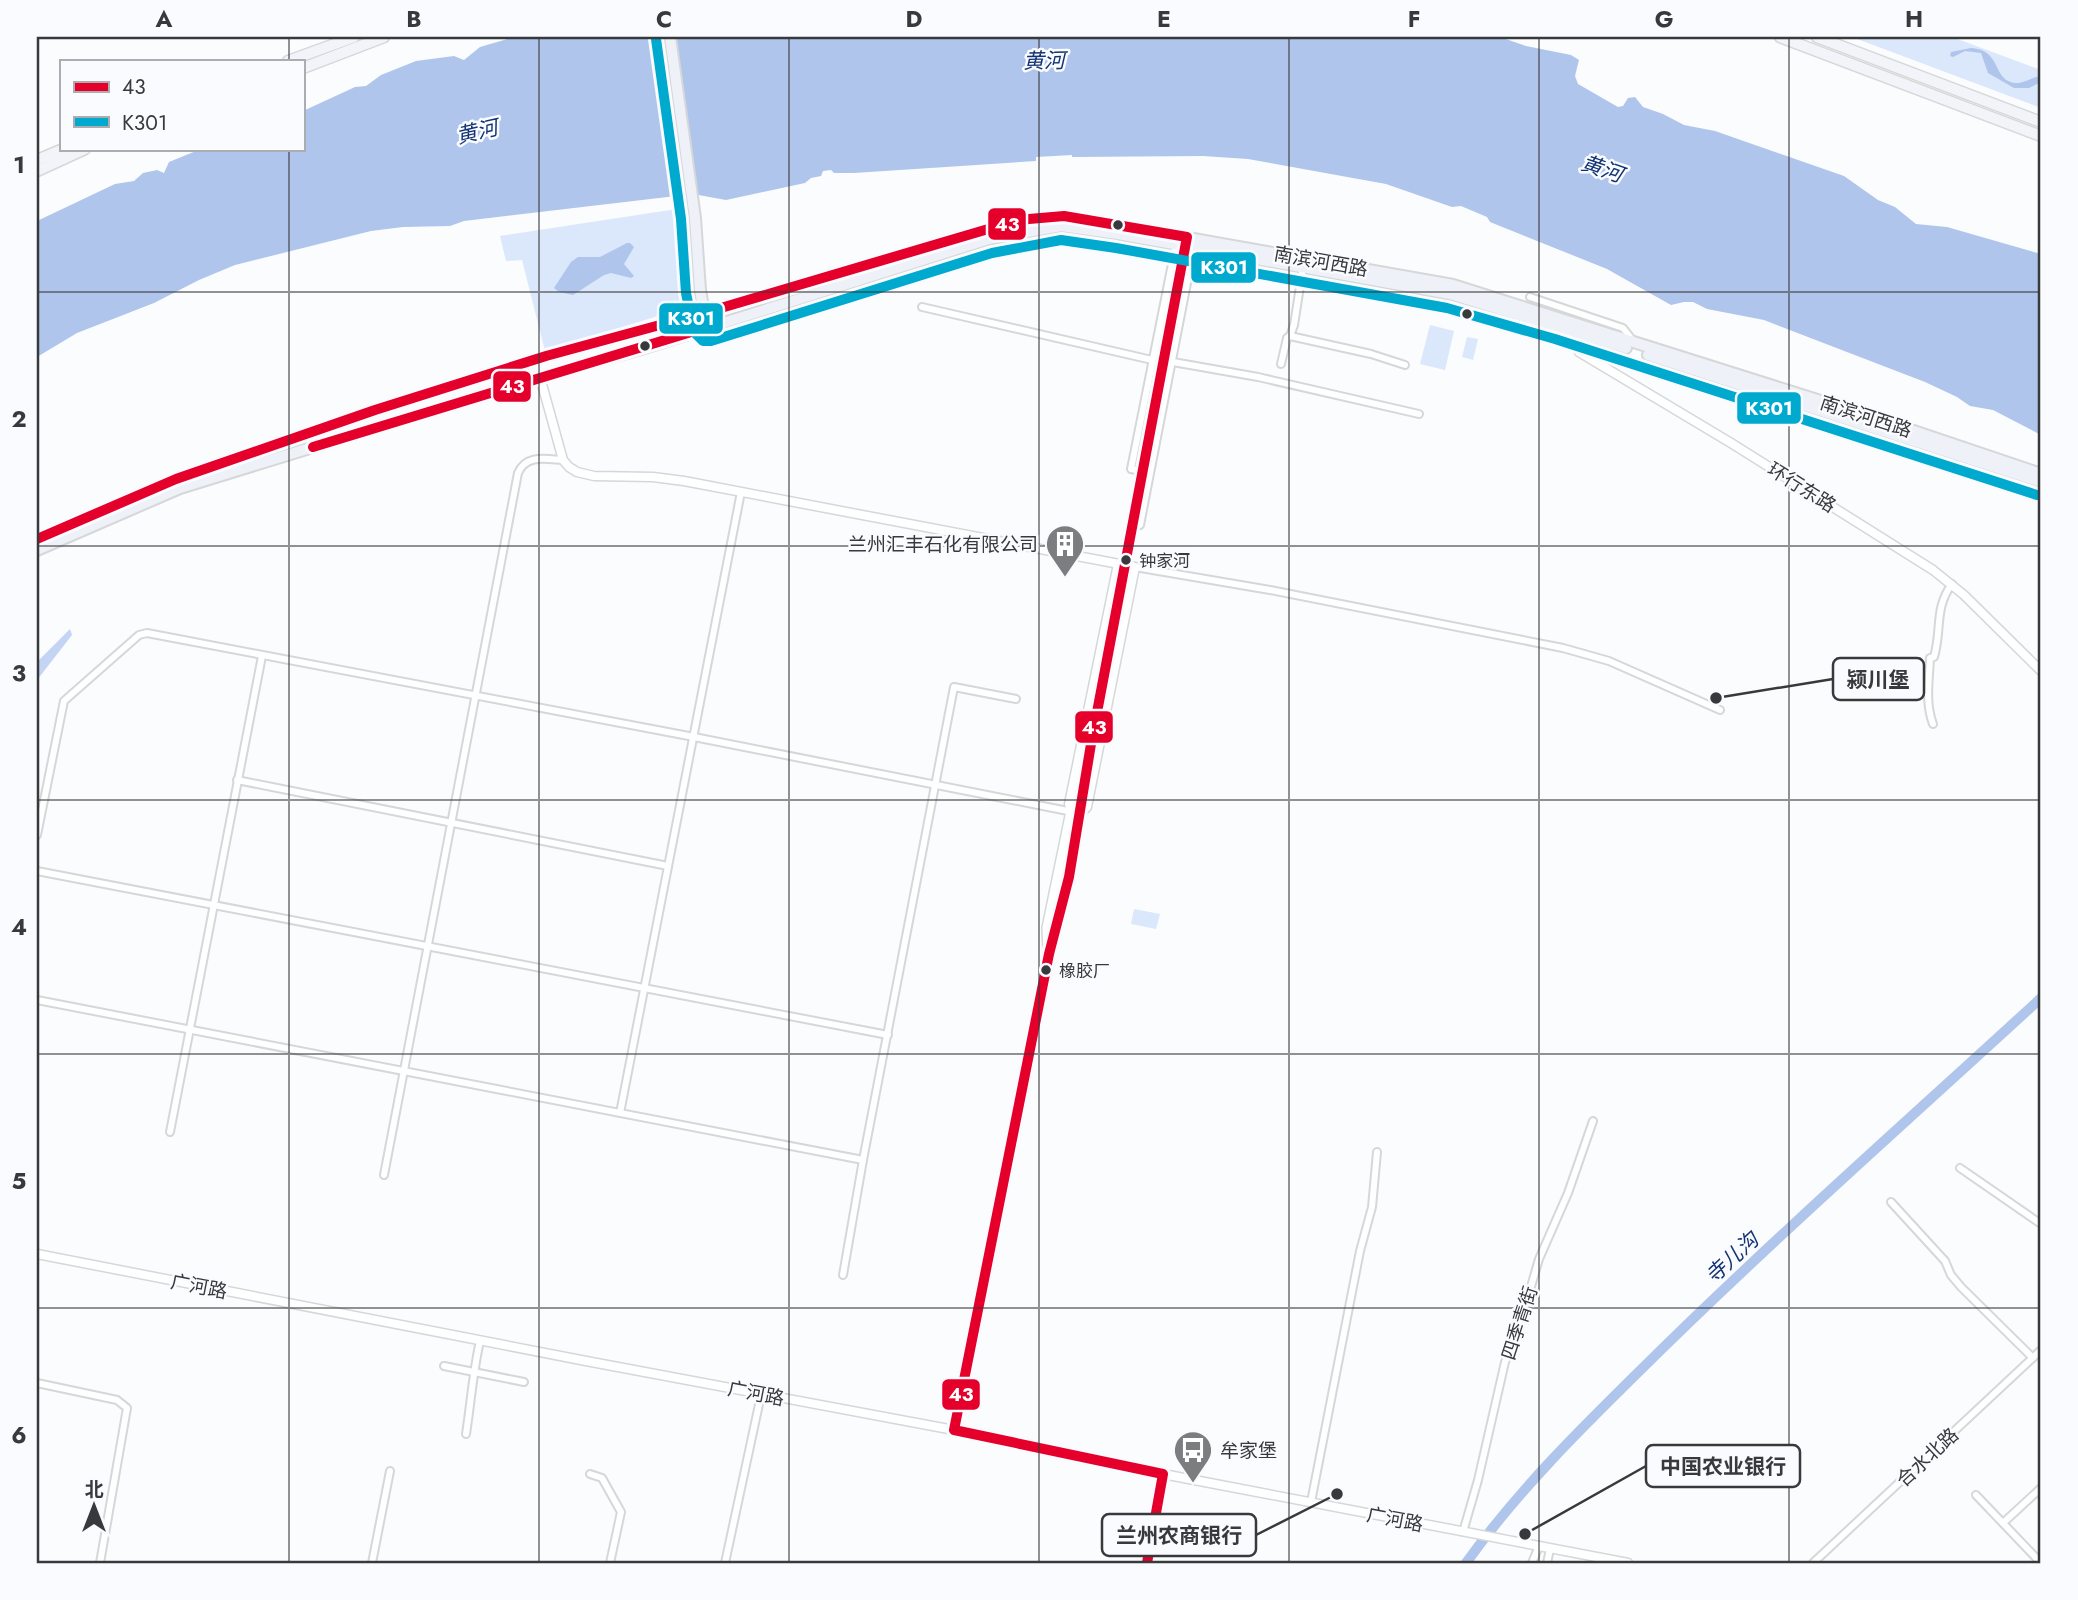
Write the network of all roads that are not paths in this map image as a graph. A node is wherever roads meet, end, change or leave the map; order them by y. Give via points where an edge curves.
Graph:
1 (354, 37) edge
2 (384, 37) edge
3 (670, 37) edge
4 (1780, 37) edge
5 (1817, 37) edge
6 (291, 60) edge
7 (304, 68) edge
8 (2041, 122) edge
9 (2041, 136) edge
10 (61, 150) edge
11 (83, 150) edge
12 (37, 160) edge
13 (37, 171) edge
14 (1186, 241) junction
15 (1303, 267) junction
16 (1530, 296) dead end
17 (922, 307) dead end
18 (704, 313) junction
19 (1557, 322) junction
20 (707, 328) junction
21 (1290, 337) junction
22 (1635, 343) junction
23 (1152, 360) junction
24 (1173, 362) junction
25 (1281, 364) dead end
26 (1405, 365) dead end
27 (540, 377) junction
28 (1419, 414) dead end
29 (564, 460) junction
30 (1151, 473) junction
31 (2041, 474) edge
32 (2041, 482) edge
33 (741, 492) junction
34 (1140, 525) dead end
35 (37, 539) edge
36 (37, 550) edge
37 (1118, 564) junction
38 (1135, 567) junction
39 (1951, 584) junction
40 (262, 656) junction
41 (2041, 671) edge
42 (475, 696) junction
43 (1016, 699) dead end
44 (1720, 710) dead end
45 (1933, 724) dead end
46 (694, 737) junction
47 (237, 780) junction
48 (935, 784) junction
49 (1076, 812) junction
50 (452, 822) junction
51 (37, 835) edge
52 (668, 866) junction
53 (37, 871) edge
54 (214, 904) junction
55 (428, 946) junction
56 (644, 988) junction
57 (37, 1000) edge
58 (189, 1030) junction
59 (888, 1035) junction
60 (402, 1072) junction
61 (620, 1113) junction
62 (1593, 1121) dead end
63 (170, 1132) dead end
64 (1377, 1152) dead end
65 (863, 1160) junction
66 (1961, 1168) dead end
67 (384, 1175) dead end
68 (1891, 1202) dead end
69 (2041, 1224) edge
70 (37, 1254) edge
71 (843, 1275) dead end
72 (480, 1341) junction
73 (2041, 1350) edge
74 (2033, 1358) junction
75 (443, 1367) dead end
76 (475, 1373) junction
77 (524, 1382) dead end
78 (37, 1383) edge
79 (761, 1395) junction
80 (954, 1430) junction
81 (466, 1434) dead end
82 (390, 1471) dead end
83 (590, 1474) dead end
84 (1163, 1474) junction
85 (2041, 1488) edge
86 (1976, 1495) dead end
87 (1311, 1502) junction
88 (2003, 1523) junction
89 (1463, 1532) junction
90 (1539, 1546) junction
91 (1550, 1549) junction
92 (100, 1563) edge
93 (372, 1563) edge
94 (610, 1563) edge
95 (725, 1563) edge
96 (1147, 1563) edge
97 (1532, 1563) edge
98 (1547, 1563) edge
99 (1628, 1563) edge
100 (1813, 1563) edge
101 (2041, 1563) edge

1 - 6 main road
2 - 7 main road
3 - 18 highway
4 - 9 main road
5 - 8 main road
10 - 12 main road
11 - 13 main road
14 - 15 highway, 南滨河西路
14 - 18 highway, 南滨河西路 via 1064,216 1029,219
14 - 19 highway, 南滨河西路 via 1452,285
14 - 20 highway, 南滨河西路 via 1061,226 1037,229 989,239
14 - 23 street
14 - 24 street
14 - 49 main road, bridge
15 - 19 highway, 南滨河西路 via 1450,294
15 - 21 street
16 - 22 street via 1623,328
17 - 23 street
18 - 20 highway
18 - 35 highway, 南滨河西路 via 375,410 176,479
19 - 22 highway, 南滨河西路
19 - 32 highway, 南滨河西路
19 - 39 street, 环行东路 via 1579,352 1910,554
20 - 27 highway, 南滨河西路
21 - 25 street
21 - 26 street
22 - 31 highway, 南滨河西路
23 - 30 street via 1131,469
24 - 28 street
24 - 30 street
27 - 29 street
27 - 36 highway via 180,488
29 - 33 street via 585,475 660,478
29 - 42 street via 533,459 518,473
30 - 34 street
33 - 37 street
33 - 46 street
37 - 38 street
37 - 49 street via 1069,804
38 - 44 street via 1563,648 1609,660
38 - 49 street via 1087,807
39 - 41 street, 环行东路
39 - 45 street via 1939,611 1936,651 1930,658 1928,699
40 - 42 street
40 - 47 street
40 - 51 street via 139,635 64,701
42 - 46 street
42 - 50 street
43 - 48 street via 954,687
46 - 48 street
46 - 52 street
47 - 50 street
47 - 54 street
48 - 49 street
48 - 59 street
49 - 80 main road via 1048,928 1049,954
50 - 52 street
50 - 55 street
52 - 56 street
53 - 54 street
54 - 55 street
54 - 58 street
55 - 56 street
55 - 60 street
56 - 59 street
56 - 61 street
57 - 58 street
58 - 60 street
58 - 63 street
59 - 65 street
60 - 61 street
60 - 67 street
61 - 65 street
62 - 89 street, 四季青街 via 1505,1362
64 - 87 street via 1373,1207 1360,1251
65 - 71 street
66 - 69 street
68 - 74 street via 1945,1261 1961,1287
70 - 72 street, 广河路
72 - 76 street
72 - 79 street, 广河路
73 - 74 street, 合水北路
74 - 100 street, 合水北路
75 - 76 street
76 - 77 street
76 - 81 street
78 - 92 street via 117,1400 127,1408
79 - 80 street, 广河路
79 - 95 street
80 - 84 street, 广河路
82 - 93 street
83 - 94 street via 602,1478 621,1512
84 - 87 street, 广河路
84 - 96 street
85 - 88 street
86 - 88 street
87 - 89 street, 广河路
88 - 101 street
89 - 90 street, 广河路
90 - 91 street
90 - 97 street
91 - 98 street
91 - 99 street

